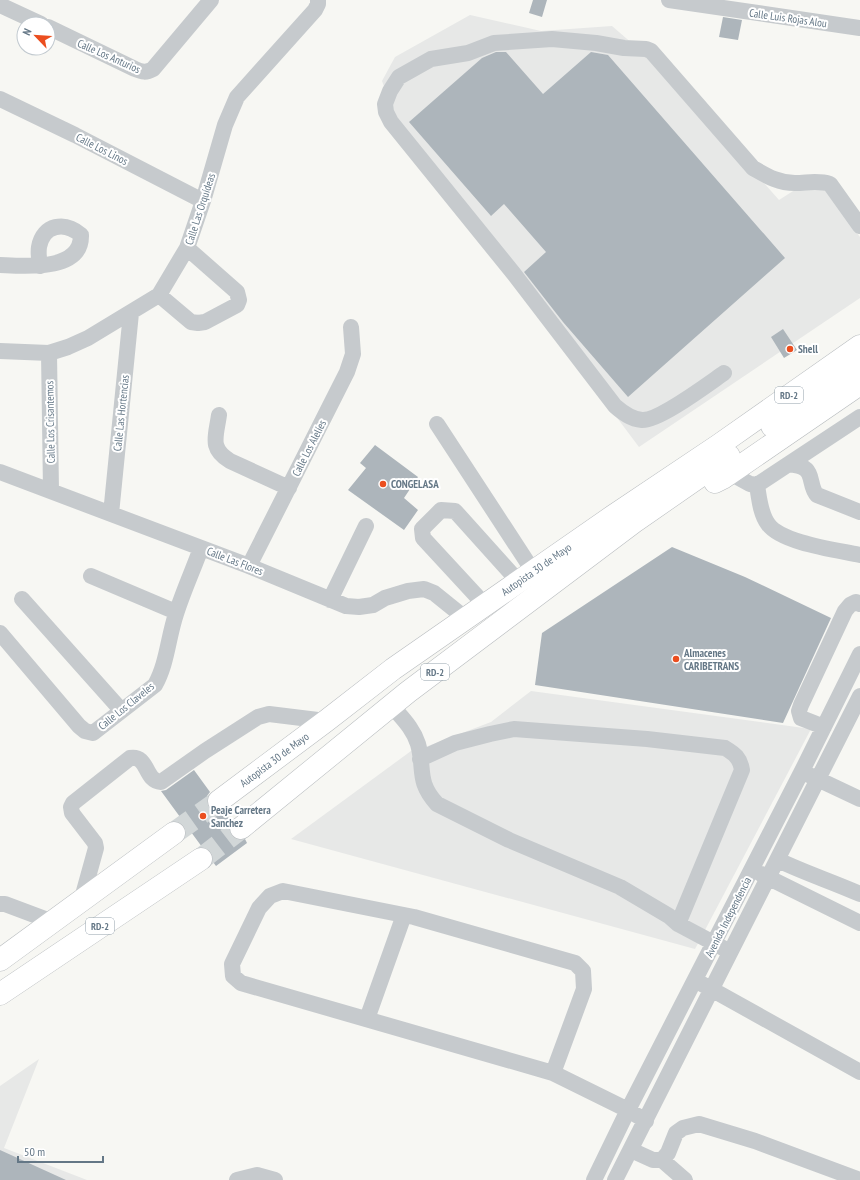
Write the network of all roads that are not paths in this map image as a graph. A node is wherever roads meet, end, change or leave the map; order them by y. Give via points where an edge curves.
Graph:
1 (211, 0) edge
2 (318, 0) edge
3 (669, 0) edge
4 (0, 5) edge
5 (24, 16) edge
6 (860, 28) edge
7 (56, 32) edge
8 (0, 99) edge
9 (203, 201) junction
10 (860, 226) edge
11 (187, 248) junction
12 (0, 265) edge
13 (40, 266) dead end
14 (158, 295) junction
15 (131, 313) junction
16 (351, 327) dead end
17 (860, 329) edge
18 (860, 346) edge
19 (0, 351) edge
20 (49, 353) junction
21 (860, 365) edge
22 (724, 373) dead end
23 (860, 384) edge
24 (219, 415) dead end
25 (860, 417) edge
26 (437, 424) dead end
27 (724, 460) junction
28 (789, 464) junction
29 (0, 472) edge
30 (757, 485) junction
31 (289, 488) junction
32 (51, 491) junction
33 (860, 512) edge
34 (111, 514) junction
35 (613, 516) junction
36 (366, 526) dead end
37 (202, 548) junction
38 (860, 555) edge
39 (249, 566) junction
40 (91, 576) dead end
41 (526, 576) junction
42 (22, 599) dead end
43 (330, 600) junction
44 (484, 604) junction
45 (860, 604) edge
46 (176, 612) junction
47 (465, 618) junction
48 (0, 633) edge
49 (860, 654) edge
50 (392, 669) junction
51 (860, 696) edge
52 (400, 699) junction
53 (121, 710) junction
54 (326, 721) junction
55 (824, 727) junction
56 (420, 759) junction
57 (802, 771) junction
58 (818, 779) junction
59 (860, 799) edge
60 (219, 801) tunnel mouth
61 (241, 828) tunnel mouth
62 (174, 833) tunnel mouth
63 (201, 859) tunnel mouth
64 (778, 860) junction
65 (752, 870) junction
66 (769, 878) junction
67 (860, 894) edge
68 (81, 902) junction
69 (0, 904) edge
70 (404, 915) junction
71 (53, 922) junction
72 (860, 923) edge
73 (678, 924) junction
74 (714, 944) junction
75 (731, 952) junction
76 (0, 960) edge
77 (696, 981) junction
78 (712, 990) junction
79 (0, 994) edge
80 (368, 1019) junction
81 (860, 1072) edge
82 (553, 1073) junction
83 (628, 1110) junction
84 (646, 1120) junction
85 (630, 1150) junction
86 (662, 1160) junction
87 (237, 1180) edge
88 (275, 1180) edge
89 (594, 1180) edge
90 (615, 1180) edge
91 (685, 1180) edge
92 (860, 1180) edge

1 - 7 street, Calle Los Anturios via 153,69 147,72 142,72
2 - 9 street, Calle Las Orquídeas via 315,10 237,97 225,125
3 - 6 street, Calle Luis Rojas Alou
4 - 5 street
8 - 9 street, Calle Los Linos
9 - 11 street, Calle Las Orquídeas
10 - 22 street via 830,184 793,183 770,178 753,168 651,51 646,49 552,39 494,43 468,53 431,59 399,77 385,104 391,122 514,274 615,406 633,418 644,420 661,414
11 - 14 street, Calle Las Orquídeas
11 - 14 street via 237,292 237,305 205,322 198,323 191,322
12 - 13 street
14 - 15 street, Calle Las Orquídeas
15 - 20 street, Calle Las Orquídeas via 88,338
15 - 34 street, Calle Las Hortencias
16 - 31 street, Calle Los Alelíes via 353,354 347,372
17 - 35 highway via 665,468
18 - 27 highway, Autopista 30 de Mayo / RD-2
19 - 20 street, Calle Las Orquídeas
20 - 32 street, Calle Los Crisantemos
21 - 27 highway, Autopista 30 de Mayo / RD-2
23 - 27 highway
24 - 31 street via 216,447 221,455
25 - 28 street
26 - 41 street
27 - 30 street via 750,484
27 - 35 highway, Autopista 30 de Mayo / RD-2
27 - 52 highway, Autopista 30 de Mayo / RD-2 via 634,522
28 - 30 street
28 - 33 street via 807,470 817,495
29 - 32 street, Calle Las Flores
30 - 38 street via 763,514 775,532 808,544
31 - 39 street, Calle Los Alelíes
32 - 34 street, Calle Las Flores
34 - 37 street, Calle Las Flores
35 - 41 highway, Autopista 30 de Mayo / RD-2
36 - 43 street
37 - 39 street, Calle Las Flores
37 - 46 street, Calle Los Claveles
39 - 43 street, Calle Las Flores
40 - 46 street
41 - 44 highway, Autopista 30 de Mayo / RD-2
41 - 44 street via 455,512 441,510 422,529 423,538
42 - 53 street
43 - 47 street, Calle Las Flores via 346,606 359,607 373,605 385,598 408,591 424,589 434,593
44 - 47 highway, Autopista 30 de Mayo / RD-2
45 - 55 street via 856,602 845,611 800,705 801,718
46 - 53 street, Calle Los Claveles via 165,661 155,685
47 - 50 highway, Autopista 30 de Mayo / RD-2
48 - 53 street, Calle Los Claveles via 85,731 93,732
49 - 55 street, Avenida Independencia
50 - 52 highway
50 - 54 highway, Autopista 30 de Mayo / RD-2
51 - 58 street, Avenida Independencia
52 - 56 street via 414,733
52 - 61 highway, Autopista 30 de Mayo / RD-2
54 - 60 highway, Autopista 30 de Mayo / RD-2
54 - 68 street via 269,714 258,717 161,782 153,780 140,759 130,758 71,807 72,813 95,843 96,848
55 - 57 street, Avenida Independencia
56 - 73 street via 424,785 437,804 509,840 620,887
56 - 73 street via 455,743 514,729 725,748 736,754 742,770
57 - 58 street
57 - 65 street, Avenida Independencia
58 - 59 street
58 - 64 street, Avenida Independencia
62 - 68 highway, RD-2
63 - 79 highway, RD-2
64 - 66 street, Avenida Independencia
64 - 67 street
65 - 66 street
65 - 74 street, Avenida Independencia
66 - 72 street
66 - 75 street, Avenida Independencia
68 - 71 highway, RD-2
69 - 71 street
70 - 80 street
70 - 80 street via 283,891 270,896 259,908 232,964 233,976 241,983
70 - 82 street via 575,963 583,971 584,989
71 - 76 highway, RD-2
73 - 74 street
74 - 75 street
74 - 77 street, Avenida Independencia
75 - 78 street, Avenida Independencia
77 - 78 street
77 - 83 street, Avenida Independencia
78 - 81 street
78 - 84 street, Avenida Independencia
80 - 82 street
82 - 83 street
83 - 84 street
83 - 89 street, Avenida Independencia
84 - 85 street, Avenida Independencia
85 - 86 street via 653,1160
85 - 90 street, Avenida Independencia
86 - 91 street
86 - 92 street via 668,1153 676,1133 683,1128 699,1124 755,1141
87 - 88 street via 257,1175

